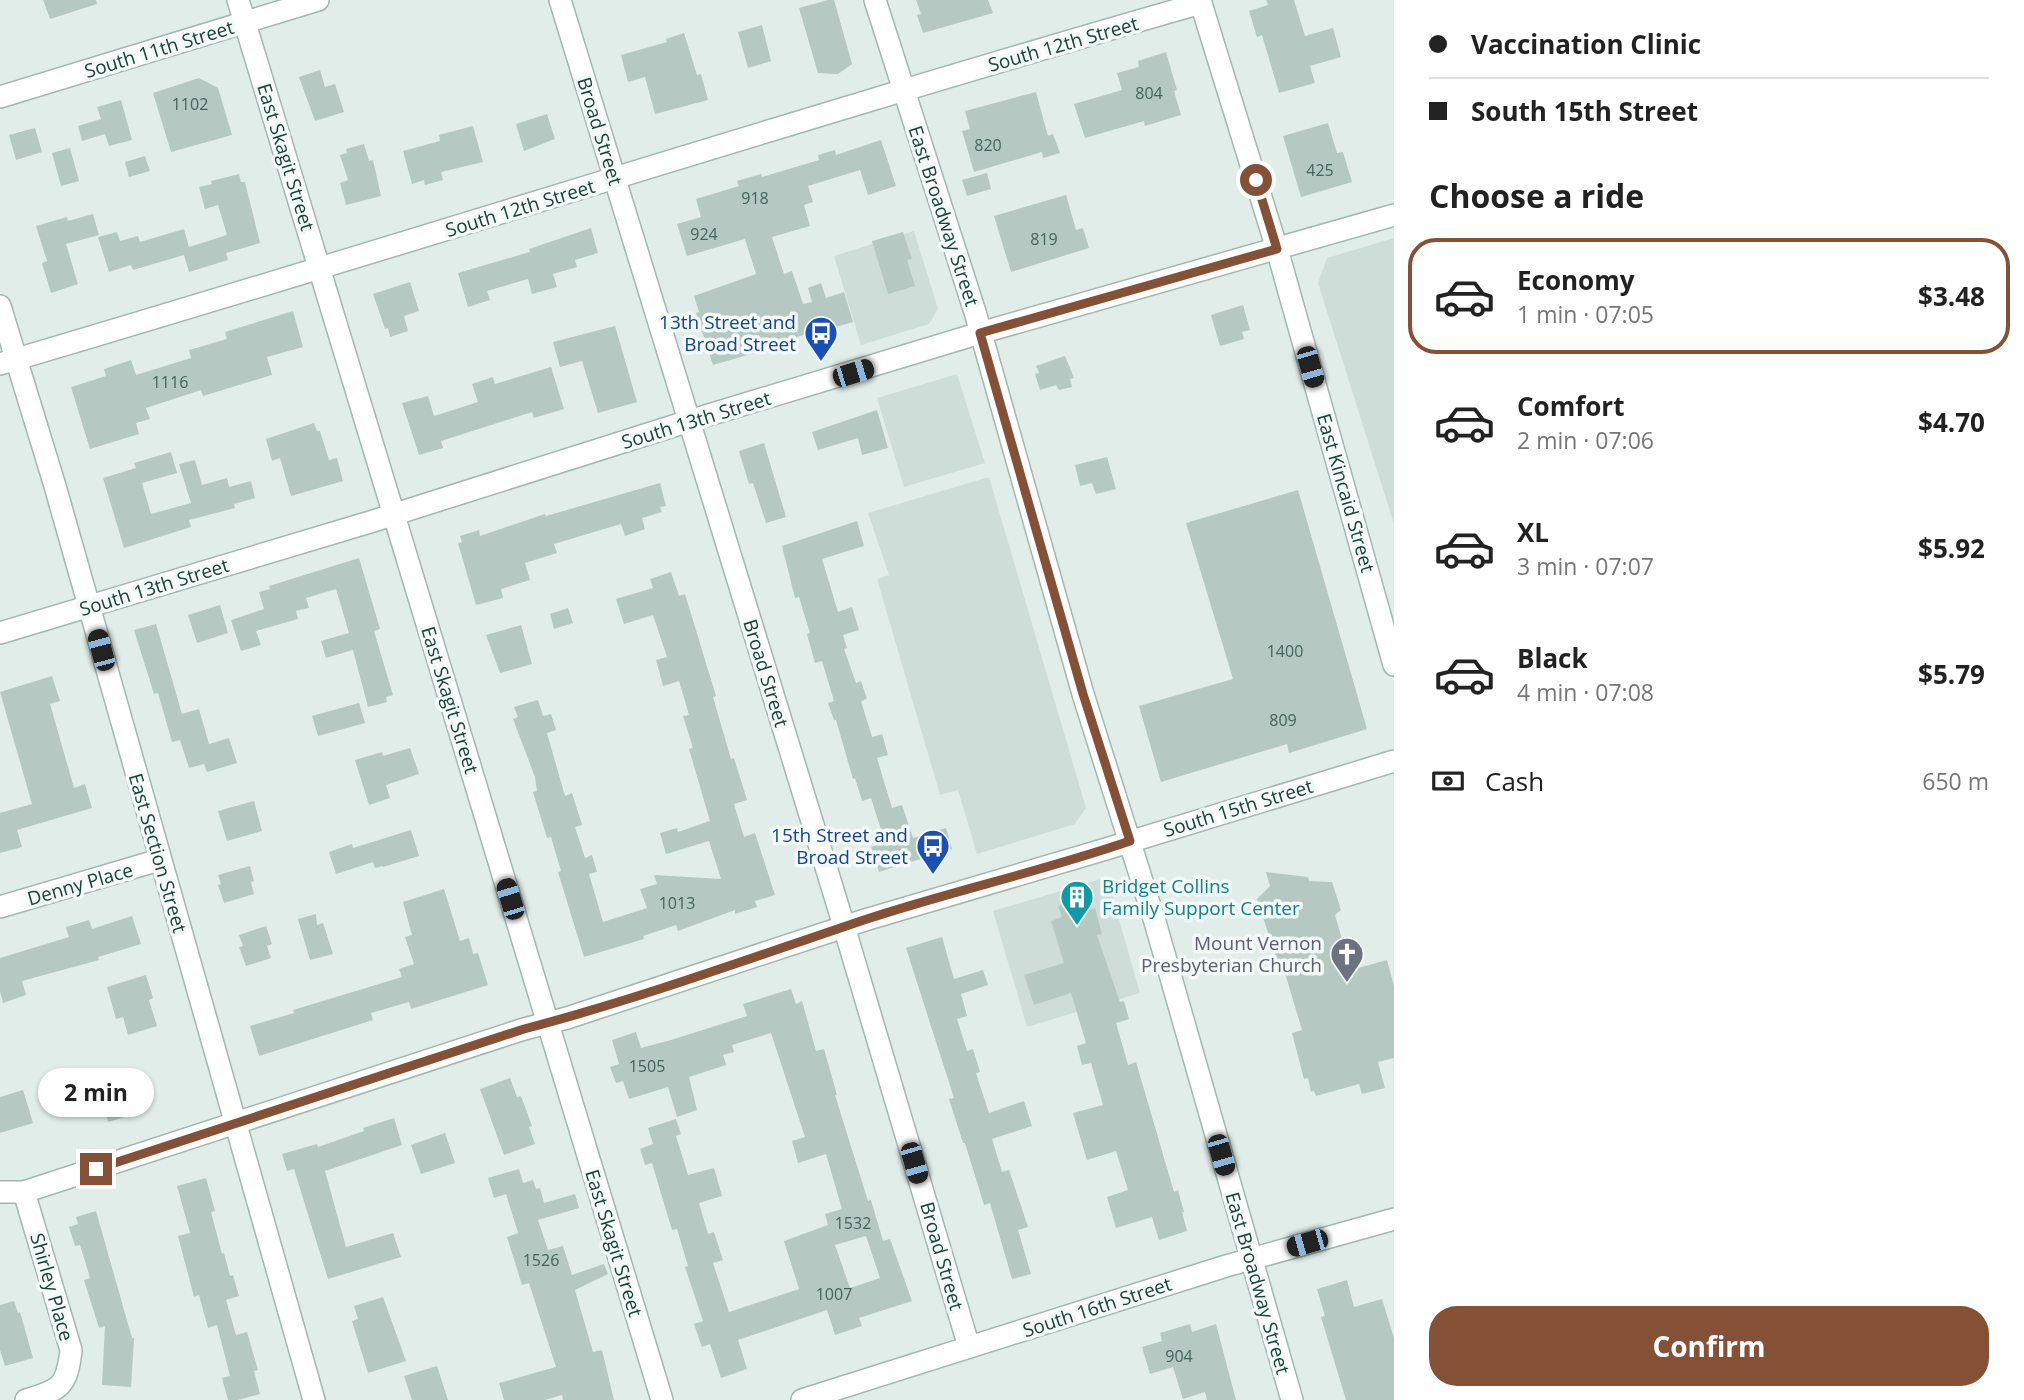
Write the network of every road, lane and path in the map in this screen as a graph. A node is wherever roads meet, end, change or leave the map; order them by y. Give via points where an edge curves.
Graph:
1 (238, 0) edge
2 (318, 0) edge
3 (560, 0) edge
4 (875, 0) edge
5 (1201, 2) edge
6 (245, 22) junction
7 (904, 90) junction
8 (0, 97) edge
9 (615, 179) junction
10 (1394, 215) edge
11 (1277, 249) junction
12 (320, 269) junction
13 (0, 306) edge
14 (980, 333) junction
15 (9, 362) edge
16 (689, 421) junction
17 (394, 514) junction
18 (88, 606) junction
19 (0, 633) edge
20 (1394, 665) edge
21 (1394, 761) edge
22 (1130, 841) junction
23 (159, 860) junction
24 (0, 907) edge
25 (844, 927) junction
26 (548, 1023) junction
27 (234, 1125) junction
28 (0, 1192) edge
29 (24, 1192) junction
30 (1394, 1219) edge
31 (1250, 1259) junction
32 (969, 1347) junction
33 (26, 1400) edge
34 (314, 1400) edge
35 (662, 1400) edge
36 (802, 1400) edge
37 (1292, 1400) edge

1 - 6 street, East Skagit Street
2 - 6 street, South 11th Street
3 - 9 street, Broad Street
4 - 7 street, East Broadway Street
5 - 7 street, South 12th Street
5 - 11 street, East Kincaid Street
6 - 8 street, South 11th Street
6 - 12 street, East Skagit Street
7 - 9 street, South 12th Street
7 - 14 street, East Broadway Street
9 - 12 street, South 12th Street
9 - 16 street, Broad Street
10 - 11 street, South 13th Street
11 - 14 street, South 13th Street
11 - 20 street, East Kincaid Street
12 - 15 street, South 12th Street
12 - 17 street, East Skagit Street
13 - 15 street, East Section Street
14 - 16 street, South 13th Street
14 - 22 street, East Broadway Street
15 - 18 street, East Section Street
16 - 17 street, South 13th Street
16 - 25 street, Broad Street
17 - 18 street, South 13th Street
17 - 26 street, East Skagit Street
18 - 19 street, South 13th Street
18 - 23 street, East Section Street
21 - 22 street, South 15th Street
22 - 25 street, South 15th Street
22 - 31 street, East Broadway Street
23 - 24 street, Denny Place
23 - 27 street, East Section Street
25 - 26 street, South 15th Street
25 - 32 street, Broad Street
26 - 27 street, South 15th Street
26 - 35 street, East Skagit Street
27 - 29 street, South 15th Street
27 - 34 street, East Section Street
28 - 29 street, South 15th Street
29 - 33 street, Shirley Place via 71,1350 68,1376 51,1393
30 - 31 street, South 16th Street
31 - 32 street, South 16th Street
31 - 37 street, East Broadway Street
32 - 36 street, South 16th Street

